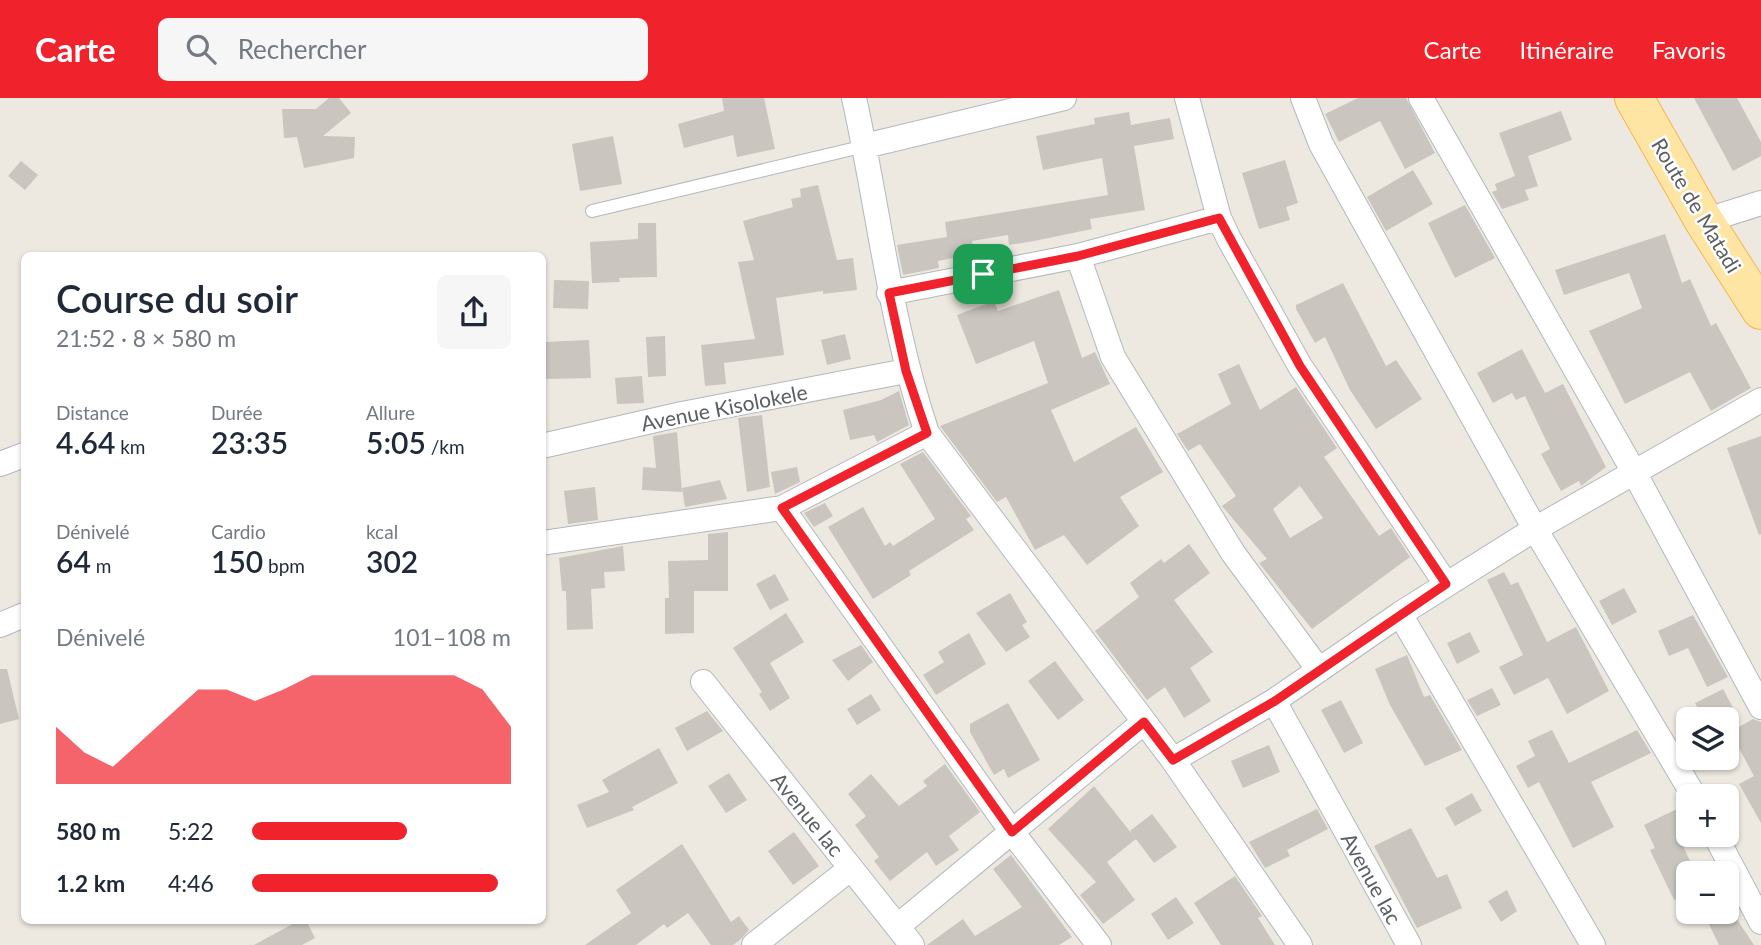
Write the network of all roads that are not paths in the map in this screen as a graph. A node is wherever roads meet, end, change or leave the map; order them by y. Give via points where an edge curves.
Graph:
1 (854, 98) edge
2 (1064, 98) edge
3 (1187, 98) edge
4 (1303, 98) edge
5 (1421, 98) edge
6 (1634, 98) edge
7 (865, 146) junction
8 (1761, 203) edge
9 (592, 211) dead end
10 (1219, 218) junction
11 (1704, 221) junction
12 (1078, 256) junction
13 (889, 293) junction
14 (1761, 310) edge
15 (906, 371) junction
16 (1761, 400) edge
17 (927, 433) junction
18 (546, 445) edge
19 (21, 455) edge
20 (0, 464) edge
21 (1634, 472) junction
22 (782, 508) junction
23 (1535, 529) junction
24 (546, 542) edge
25 (1446, 584) junction
26 (1400, 614) junction
27 (21, 616) edge
28 (0, 625) edge
29 (1319, 670) junction
30 (703, 682) dead end
31 (1275, 701) junction
32 (1761, 707) edge
33 (1144, 722) junction
34 (1173, 760) junction
35 (1688, 784) edge
36 (1012, 832) junction
37 (1721, 847) edge
38 (851, 867) junction
39 (1761, 922) edge
40 (905, 935) edge
41 (754, 945) edge
42 (1099, 945) edge
43 (1300, 945) edge
44 (1409, 945) edge
45 (1593, 945) edge

1 - 7 street
2 - 7 street
3 - 10 street
4 - 23 street via 1321,144
5 - 21 street
6 - 11 main road, Route de Matadi
7 - 9 lane
7 - 13 street
8 - 11 street
10 - 12 street
10 - 25 street via 1300,366
11 - 14 main road, Route de Matadi
12 - 13 street
12 - 29 street via 1113,357 1233,553
13 - 15 street
15 - 17 street
15 - 18 street, Avenue Kisolokele
16 - 21 street
17 - 22 street
17 - 33 street
19 - 20 street
21 - 23 street
21 - 32 street
22 - 24 street
22 - 36 street
23 - 25 street
23 - 35 street
25 - 26 street
26 - 29 street
26 - 45 street
27 - 28 street
29 - 31 street
30 - 38 street, Avenue lac
31 - 34 street
31 - 44 street, Avenue lac
33 - 34 street
33 - 36 street
34 - 43 street
36 - 40 street
36 - 42 street
37 - 39 street
38 - 40 street, Avenue lac
38 - 41 street

